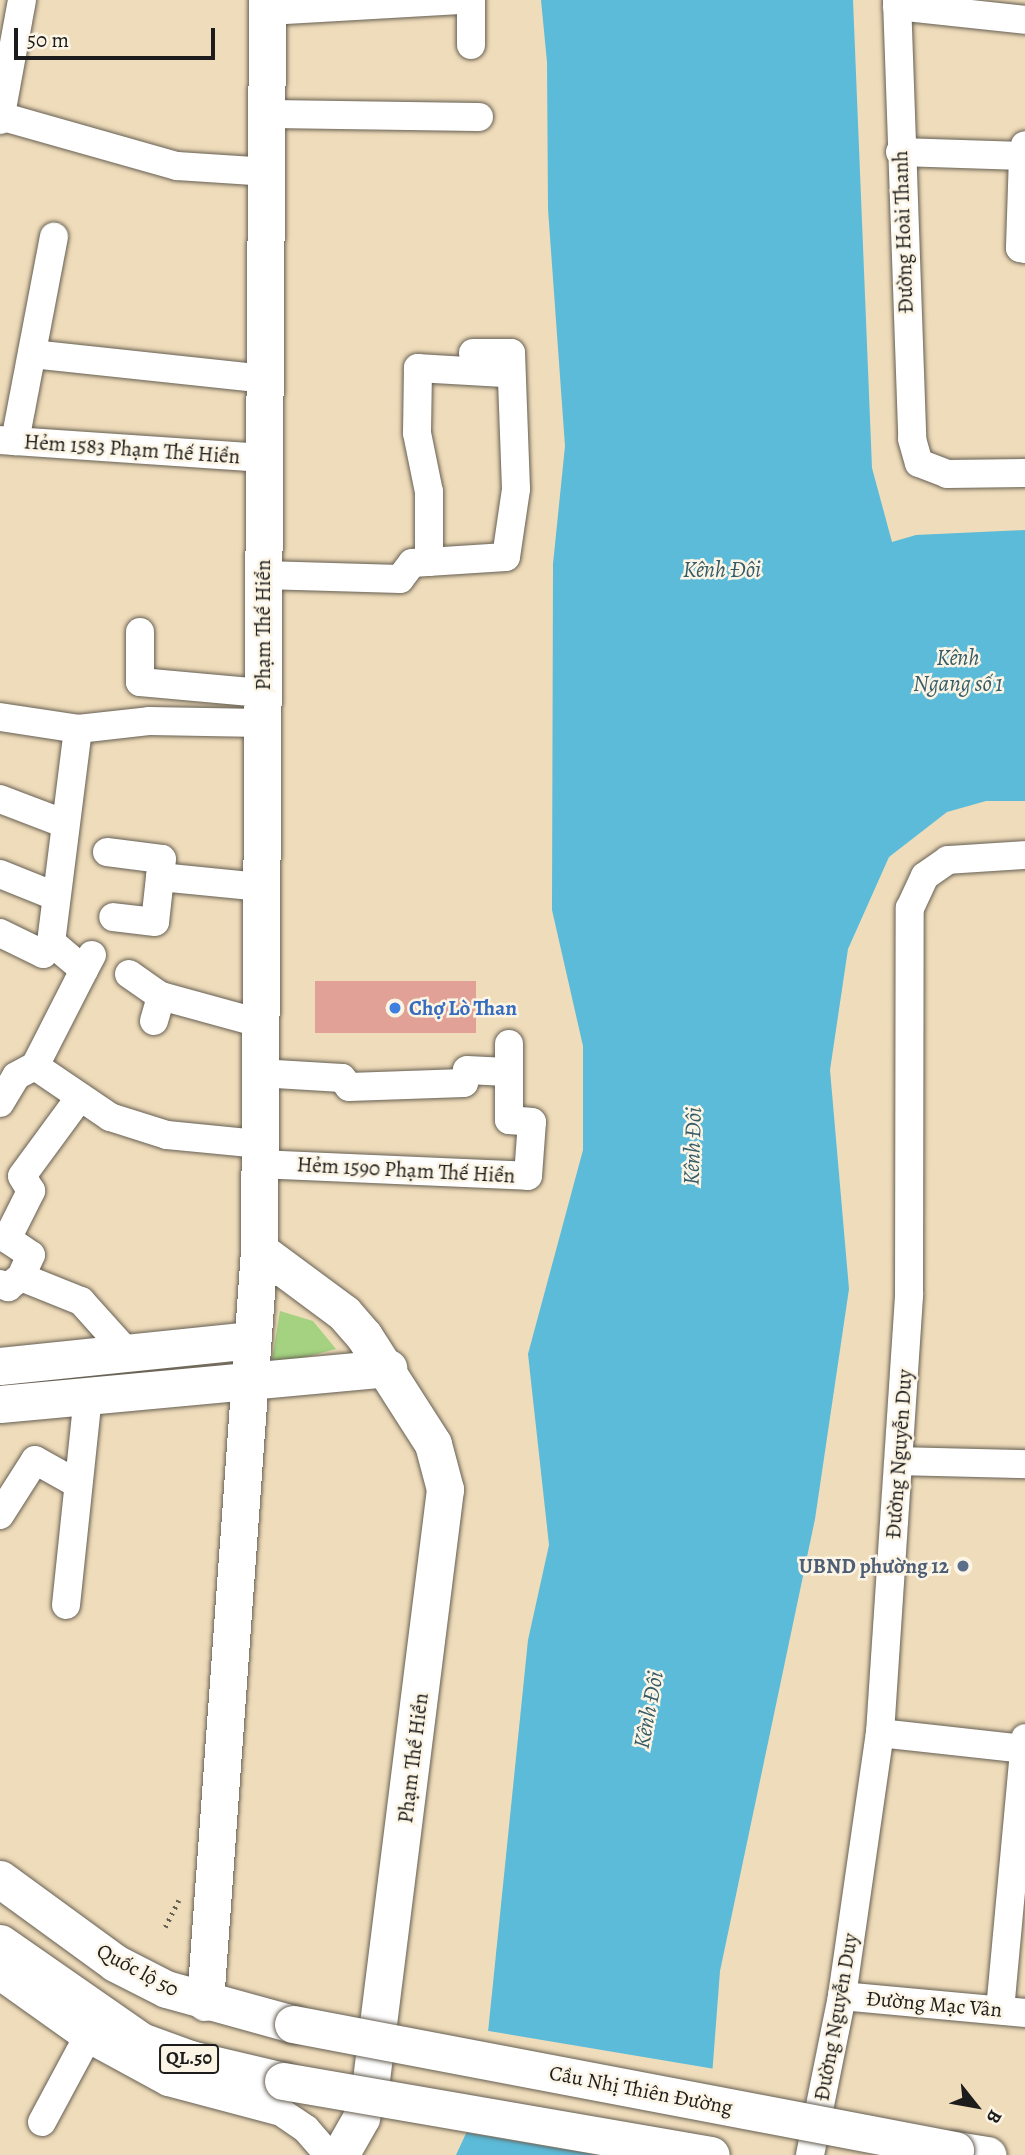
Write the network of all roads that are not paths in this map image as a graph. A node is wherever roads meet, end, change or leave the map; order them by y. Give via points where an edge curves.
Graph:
1 (22, 0) edge
2 (456, 0) edge
3 (471, 0) edge
4 (897, 3) edge
5 (268, 6) edge
6 (1025, 20) edge
7 (471, 45) dead end
8 (269, 114) junction
9 (0, 117) edge
10 (479, 117) dead end
11 (1024, 151) edge
12 (900, 152) junction
13 (269, 172) junction
14 (54, 236) dead end
15 (1025, 249) edge
16 (473, 353) dead end
17 (32, 354) junction
18 (511, 373) junction
19 (265, 379) junction
20 (7, 441) edge
21 (264, 458) junction
22 (1025, 473) edge
23 (429, 562) junction
24 (263, 575) junction
25 (140, 632) dead end
26 (262, 708) junction
27 (0, 717) edge
28 (78, 729) junction
29 (0, 799) edge
30 (63, 823) junction
31 (107, 852) dead end
32 (1025, 855) edge
33 (0, 874) edge
34 (160, 877) junction
35 (260, 887) junction
36 (55, 896) junction
37 (113, 917) dead end
38 (0, 933) edge
39 (51, 942) junction
40 (128, 974) dead end
41 (259, 1023) junction
42 (17, 1068) edge
43 (259, 1073) junction
44 (80, 1097) junction
45 (0, 1103) edge
46 (258, 1154) junction
47 (259, 1250) junction
48 (11, 1280) edge
49 (252, 1340) junction
50 (127, 1352) junction
51 (0, 1366) edge
52 (388, 1368) junction
53 (253, 1383) junction
54 (88, 1395) junction
55 (0, 1404) edge
56 (899, 1461) junction
57 (1025, 1464) edge
58 (78, 1484) junction
59 (0, 1515) edge
60 (66, 1605) dead end
61 (880, 1734) junction
62 (1025, 1745) edge
63 (0, 1879) edge
64 (1019, 1892) edge
65 (0, 1943) edge
66 (3, 1985) edge
67 (842, 1996) junction
68 (205, 2002) junction
69 (1012, 2011) edge
70 (293, 2024) joint
71 (87, 2038) junction
72 (42, 2123) dead end
73 (329, 2155) edge
74 (340, 2155) edge
75 (711, 2155) edge
76 (810, 2155) edge
77 (988, 2155) edge

1 - 9 street
2 - 5 street
3 - 7 street
4 - 6 street
4 - 12 street, Đường Hoài Thanh
5 - 8 main road, Phạm Thế Hiển
8 - 10 street
8 - 13 main road, Phạm Thế Hiển
9 - 13 street via 177,166
11 - 12 street
11 - 15 street via 1020,248
12 - 22 street, Đường Hoài Thanh via 912,439 919,463 947,474
13 - 19 main road, Phạm Thế Hiển
14 - 17 street
16 - 18 street via 511,353
17 - 19 street
17 - 20 street
18 - 23 street via 516,489 506,557
18 - 23 street via 418,368 417,433 429,492
19 - 21 main road, Phạm Thế Hiển
20 - 21 street, Hẻm 1583 Phạm Thế Hiển
21 - 24 main road, Phạm Thế Hiển
23 - 24 street via 412,563 400,579
24 - 26 main road, Phạm Thế Hiển
25 - 26 street via 140,681
26 - 28 street
26 - 35 main road, Phạm Thế Hiển
27 - 28 street
28 - 30 street
29 - 30 street
30 - 36 street
31 - 34 street via 162,859
32 - 56 street, Đường Nguyễn Duy via 948,860 925,876 910,908 909,1295
33 - 36 street
34 - 35 street
34 - 37 street via 155,922
35 - 41 main road, Phạm Thế Hiển
36 - 39 street
38 - 39 street via 43,954
39 - 42 street via 88,962
40 - 41 street via 157,1009
41 - 43 main road, Phạm Thế Hiển
42 - 44 street
42 - 45 street
43 - 46 main road, Phạm Thế Hiển
43 - 46 street, Hẻm 1590 Phạm Thế Hiển via 342,1078 349,1087 464,1083 467,1070 508,1058 509,1120 532,1122 528,1176
44 - 46 street via 110,1117 167,1135
44 - 48 street via 22,1176 31,1191 7,1239 31,1255
46 - 47 main road, Phạm Thế Hiển
47 - 49 main road, Phạm Thế Hiển
47 - 52 main road, Phạm Thế Hiển via 344,1313
48 - 50 street via 80,1301
49 - 50 main road
49 - 53 main road, Phạm Thế Hiển
50 - 51 main road
52 - 53 main road
52 - 74 main road, Phạm Thế Hiển via 443,1466 445,1512 371,2080 361,2118
53 - 54 main road
53 - 68 main road, Phạm Thế Hiển
54 - 55 main road
54 - 58 street
56 - 57 street
56 - 61 street, Đường Nguyễn Duy
58 - 59 street via 35,1460
58 - 60 street
61 - 62 street
61 - 67 street, Đường Nguyễn Duy
62 - 64 street
63 - 68 main road, Quốc lộ 50 via 116,1963 166,1989
64 - 69 street
65 - 75 main road, QL.50, bridge via 141,2041 190,2059 283,2081
66 - 71 street
67 - 69 street, Đường Mạc Vân
67 - 76 street, Đường Nguyễn Duy
68 - 70 main road, Quốc lộ 50
70 - 77 main road, Cầu Nhị Thiên Đường, bridge
71 - 72 street
71 - 73 street via 168,2082 281,2112 306,2129

